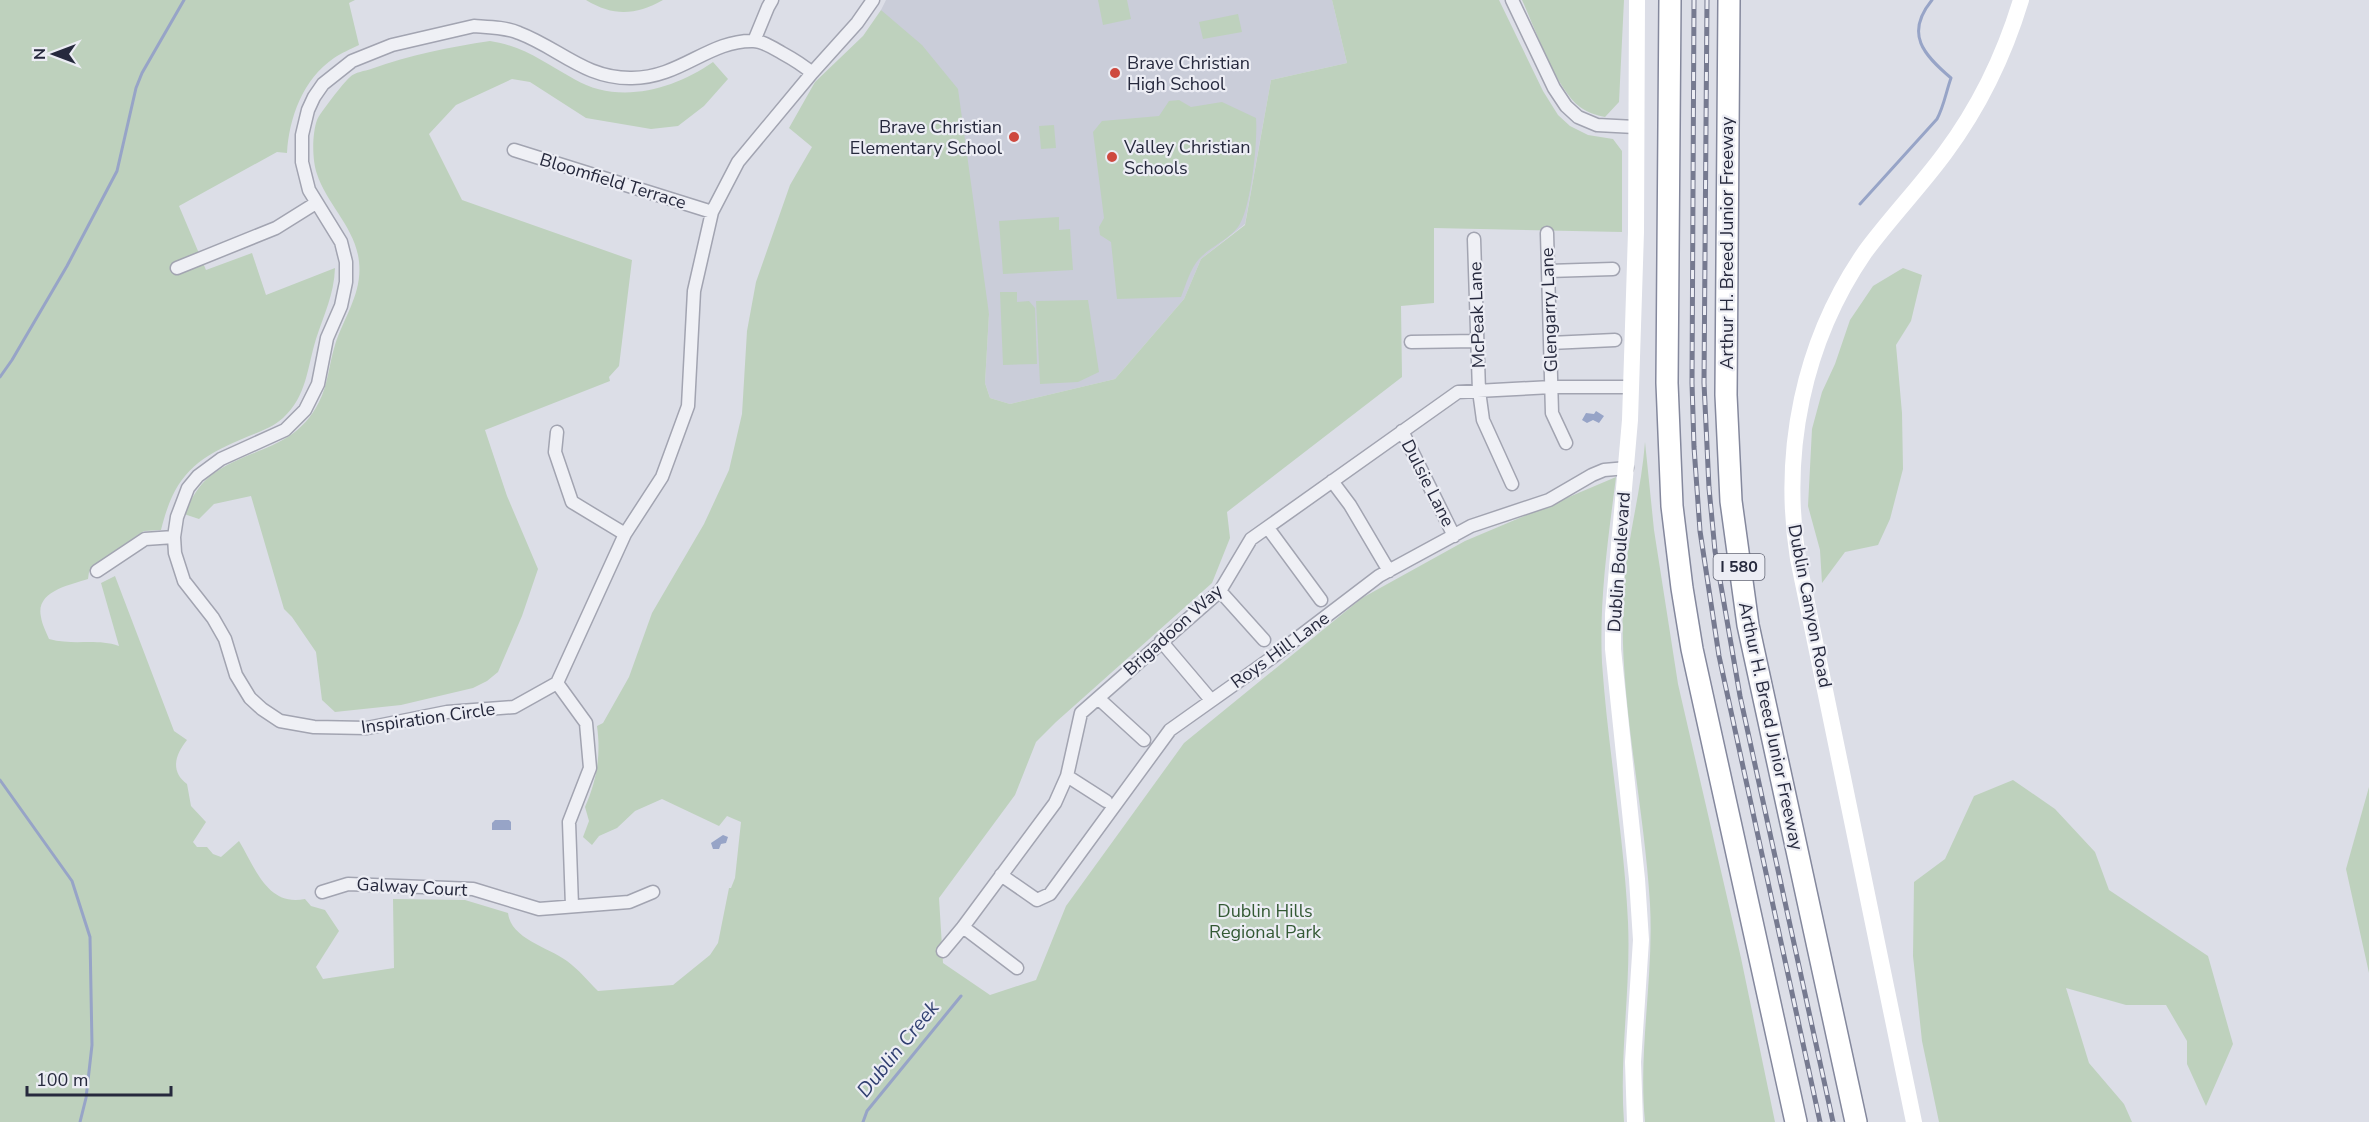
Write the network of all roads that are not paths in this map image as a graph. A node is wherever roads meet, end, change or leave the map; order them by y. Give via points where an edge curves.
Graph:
1 (772, 0) edge
2 (873, 0) edge
3 (1512, 0) edge
4 (1637, 0) edge
5 (1670, 0) edge
6 (1729, 0) edge
7 (2021, 0) edge
8 (754, 41) junction
9 (812, 73) junction
10 (1635, 127) junction
11 (514, 150) dead end
12 (316, 203) junction
13 (712, 212) junction
14 (1547, 233) dead end
15 (1474, 240) dead end
16 (177, 268) dead end
17 (1613, 269) dead end
18 (1548, 272) junction
19 (1477, 340) junction
20 (1615, 340) dead end
21 (1411, 342) dead end
22 (1550, 343) junction
23 (1552, 387) junction
24 (1631, 387) junction
25 (1479, 391) junction
26 (1402, 431) junction
27 (557, 432) dead end
28 (1566, 443) dead end
29 (1627, 468) junction
30 (1332, 481) junction
31 (1512, 484) dead end
32 (1268, 528) junction
33 (625, 534) junction
34 (1454, 536) junction
35 (174, 537) junction
36 (97, 571) dead end
37 (1389, 571) junction
38 (1220, 591) junction
39 (1321, 600) dead end
40 (1264, 640) dead end
41 (1161, 641) junction
42 (557, 683) junction
43 (1098, 698) junction
44 (1211, 700) junction
45 (1144, 740) dead end
46 (1067, 776) junction
47 (1106, 801) dead end
48 (1001, 875) junction
49 (322, 891) dead end
50 (653, 892) dead end
51 (572, 906) junction
52 (963, 927) junction
53 (943, 951) dead end
54 (1017, 968) dead end
55 (1635, 1122) edge
56 (1796, 1122) edge
57 (1856, 1122) edge
58 (1914, 1122) edge

1 - 8 street
2 - 9 street
3 - 10 street via 1566,106 1578,117 1597,125
4 - 10 main road, Dublin Boulevard
5 - 56 highway via 1667,393 1674,527 1696,669
6 - 57 highway, Arthur H. Breed Junior Freeway / I 580 via 1726,395 1736,542 1754,656
7 - 58 main road, Dublin Canyon Road via 2001,60 1981,100 1944,154 1866,251 1833,308 1805,385 1793,456 1792,512 1798,559
8 - 9 street via 802,64
8 - 12 street, Inspiration Circle via 724,45 666,74 629,79 595,73 528,37 500,28 474,26 392,45 352,61 322,84 311,104 301,148 305,176
9 - 13 street via 738,162
10 - 24 main road, Dublin Boulevard
11 - 13 street, Bloomfield Terrace
12 - 16 street via 276,228
12 - 35 street, Inspiration Circle via 341,242 346,282 312,398 285,430 221,459 198,476 181,503
13 - 33 street via 694,291 688,406 662,477
14 - 18 street, Glengarry Lane
15 - 19 street, McPeak Lane
17 - 18 street
18 - 22 street, Glengarry Lane
19 - 21 street
19 - 25 street, McPeak Lane
20 - 22 street
22 - 23 street, Glengarry Lane
23 - 24 street, Brigadoon Way
23 - 25 street, Brigadoon Way
23 - 28 street, Glengarry Lane via 1552,413
24 - 29 main road, Dublin Boulevard
25 - 26 street, Brigadoon Way via 1458,392
25 - 31 street, McPeak Lane via 1483,420
26 - 30 street, Brigadoon Way
26 - 34 street, Dulsie Lane
27 - 33 street via 555,452 572,502
29 - 34 street, Roys Hill Lane via 1604,470 1549,500 1489,519
29 - 55 main road, Dublin Boulevard via 1613,649 1641,940
30 - 32 street, Brigadoon Way
30 - 37 street
32 - 38 street, Brigadoon Way via 1251,539
32 - 39 street
33 - 42 street
34 - 37 street, Roys Hill Lane
35 - 36 street via 145,539
35 - 42 street, Inspiration Circle via 178,569 225,639 236,675 250,698 280,721 314,728 367,728 447,712 514,707
37 - 44 street, Roys Hill Lane
38 - 40 street
38 - 41 street, Brigadoon Way
41 - 43 street, Brigadoon Way
41 - 44 street
42 - 51 street via 586,723 590,768 569,822
43 - 45 street
43 - 46 street, Brigadoon Way via 1081,713
44 - 48 street, Roys Hill Lane via 1170,730 1050,894 1037,900
46 - 47 street
46 - 48 street, Brigadoon Way via 1055,803
48 - 52 street, Brigadoon Way
49 - 51 street, Galway Court via 348,884 473,889 539,909
50 - 51 street, Galway Court via 629,902
52 - 53 street, Brigadoon Way
52 - 54 street

